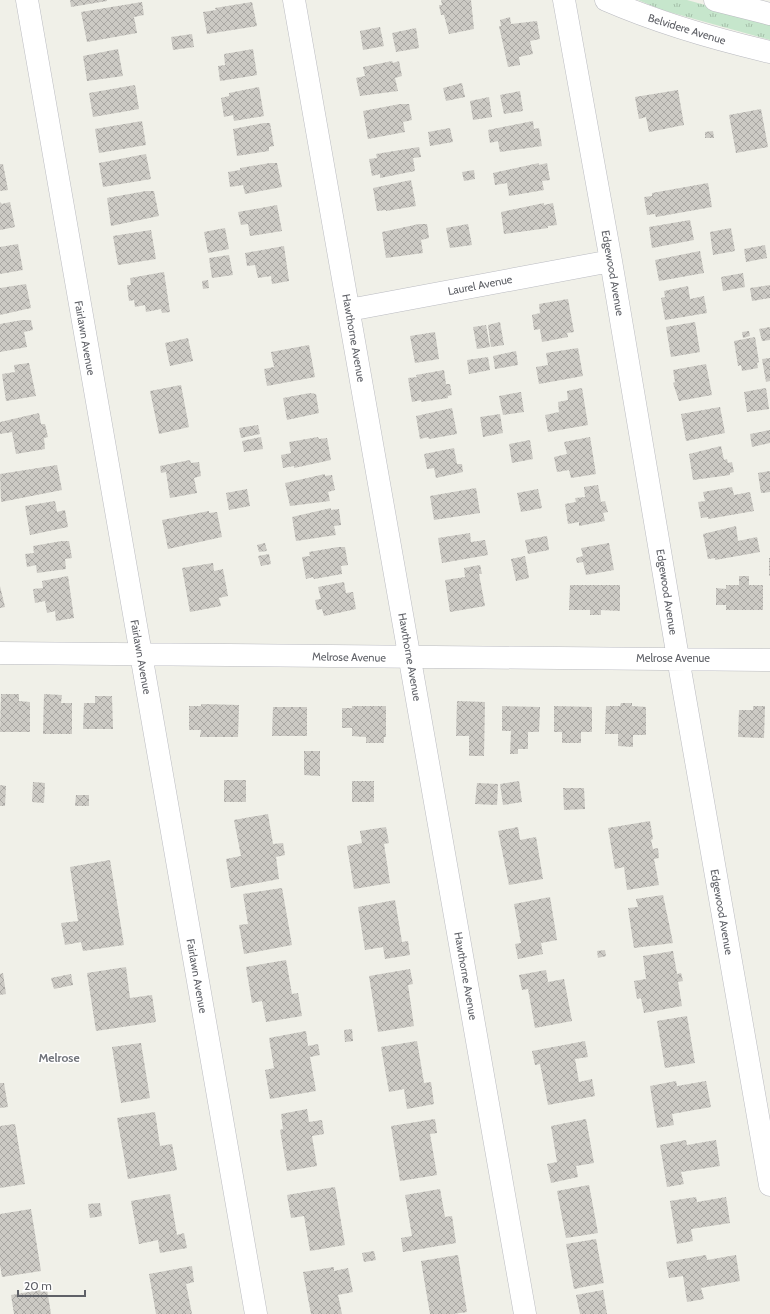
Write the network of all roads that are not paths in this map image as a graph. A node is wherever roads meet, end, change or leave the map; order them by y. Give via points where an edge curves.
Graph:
1 (27, 0) edge
2 (294, 0) edge
3 (564, 0) edge
4 (606, 0) edge
5 (715, 0) edge
6 (770, 14) edge
7 (770, 52) edge
8 (611, 261) junction
9 (349, 310) junction
10 (0, 653) edge
11 (140, 654) junction
12 (410, 657) junction
13 (678, 658) junction
14 (770, 660) edge
15 (770, 1185) edge
16 (256, 1314) edge
17 (525, 1314) edge

1 - 11 street, Fairlawn Avenue
2 - 9 street, Hawthorne Avenue
3 - 8 street, Edgewood Avenue
4 - 7 street, Belvidere Avenue via 686,30
5 - 6 street
8 - 9 street, Laurel Avenue
8 - 13 street, Edgewood Avenue
9 - 12 street, Hawthorne Avenue
10 - 11 street, Melrose Avenue
11 - 12 street, Melrose Avenue
11 - 16 street, Fairlawn Avenue
12 - 13 street, Melrose Avenue
12 - 17 street, Hawthorne Avenue
13 - 14 street, Melrose Avenue
13 - 15 street, Edgewood Avenue

